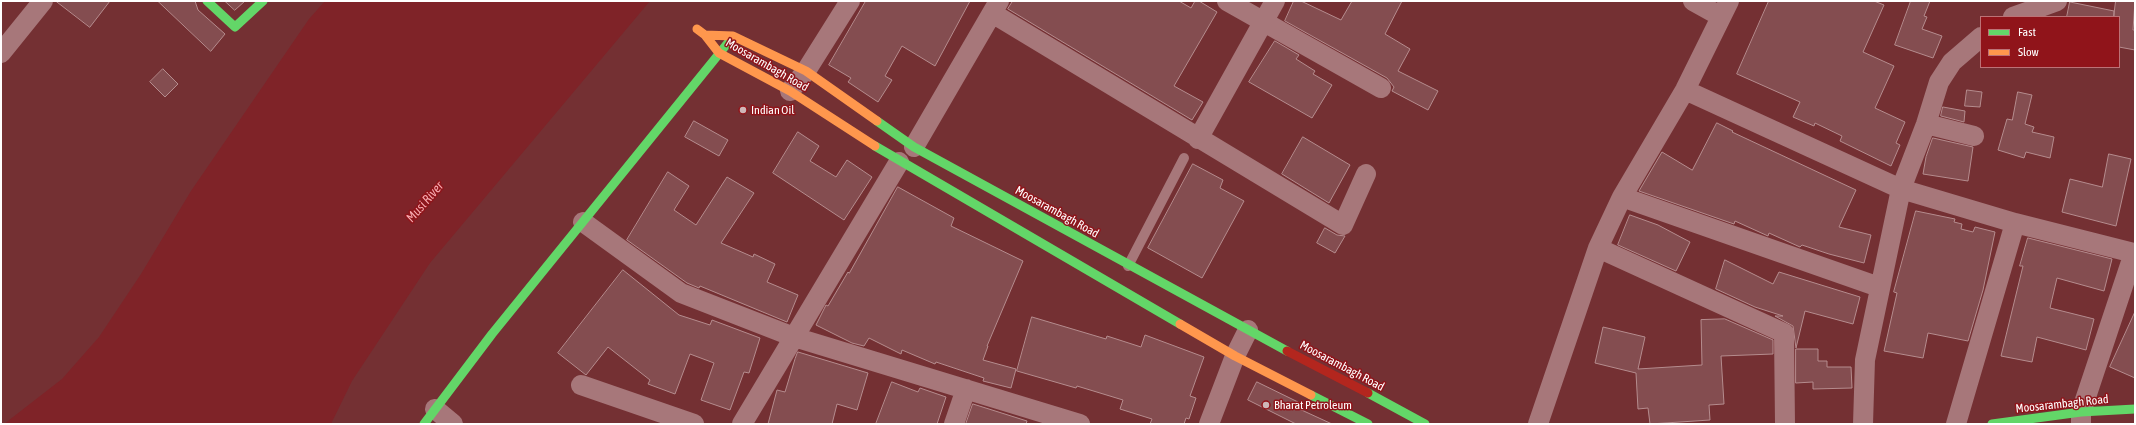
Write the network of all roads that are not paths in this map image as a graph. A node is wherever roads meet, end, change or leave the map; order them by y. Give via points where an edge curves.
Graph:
1 (43, 1) edge
2 (207, 1) edge
3 (263, 1) edge
4 (850, 1) edge
5 (1227, 1) edge
6 (1275, 1) edge
7 (1693, 1) edge
8 (2057, 1) edge
9 (996, 7) edge
10 (1725, 9) edge
11 (2016, 16) edge
12 (1263, 21) junction
13 (694, 27) dead end
14 (705, 35) junction
15 (733, 36) junction
16 (1980, 38) edge
17 (719, 53) junction
18 (1, 54) edge
19 (806, 71) junction
20 (1381, 88) dead end
21 (1685, 90) junction
22 (790, 91) junction
23 (1926, 124) junction
24 (1974, 136) dead end
25 (1198, 139) junction
26 (914, 147) junction
27 (1184, 158) dead end
28 (899, 162) junction
29 (1366, 174) dead end
30 (1901, 189) junction
31 (1622, 197) junction
32 (583, 222) junction
33 (2015, 223) junction
34 (1598, 248) junction
35 (1128, 266) junction
36 (1879, 287) junction
37 (1248, 330) junction
38 (794, 337) junction
39 (1235, 356) junction
40 (581, 385) dead end
41 (966, 390) junction
42 (2135, 409) edge
43 (429, 416) edge
44 (2081, 418) edge
45 (453, 424) edge
46 (694, 424) edge
47 (742, 424) edge
48 (954, 424) edge
49 (1080, 424) edge
50 (1209, 424) edge
51 (1368, 424) edge
52 (1425, 424) edge
53 (1538, 424) edge
54 (1786, 424) edge
55 (1863, 424) edge
56 (1956, 424) edge
57 (1992, 424) edge

1 - 18 street
2 - 3 main road via 235,27
4 - 19 street
5 - 12 street
6 - 12 street
7 - 10 street
8 - 11 street
9 - 25 street
9 - 26 street
10 - 21 street
12 - 20 street
12 - 25 street
13 - 14 main road
14 - 15 main road, Moosarambagh Road
14 - 17 main road, Moosarambagh Road
15 - 17 main road
15 - 19 main road, Moosarambagh Road
16 - 23 street via 1952,62 1939,82
17 - 22 main road, Moosarambagh Road
17 - 32 main road
19 - 22 street
19 - 26 main road, Moosarambagh Road
21 - 30 street
21 - 31 street
22 - 28 main road, Moosarambagh Road
23 - 24 street
23 - 30 street
25 - 29 street via 1343,225
26 - 35 main road, Moosarambagh Road
27 - 35 lane
28 - 38 street
28 - 39 main road, Moosarambagh Road
30 - 33 street
30 - 36 street
31 - 34 street
31 - 36 street
32 - 38 street via 681,293
32 - 43 main road
33 - 44 street via 2134,253
33 - 56 street
34 - 53 street
34 - 54 street via 1784,333
35 - 37 main road, Moosarambagh Road
36 - 55 street via 1865,360
37 - 39 street
37 - 52 main road, Moosarambagh Road
38 - 41 street
38 - 47 street
39 - 50 street
39 - 51 main road, Moosarambagh Road
40 - 46 street
41 - 48 street
41 - 49 street
42 - 44 main road, Moosarambagh Road
43 - 45 street
44 - 57 main road, Moosarambagh Road

